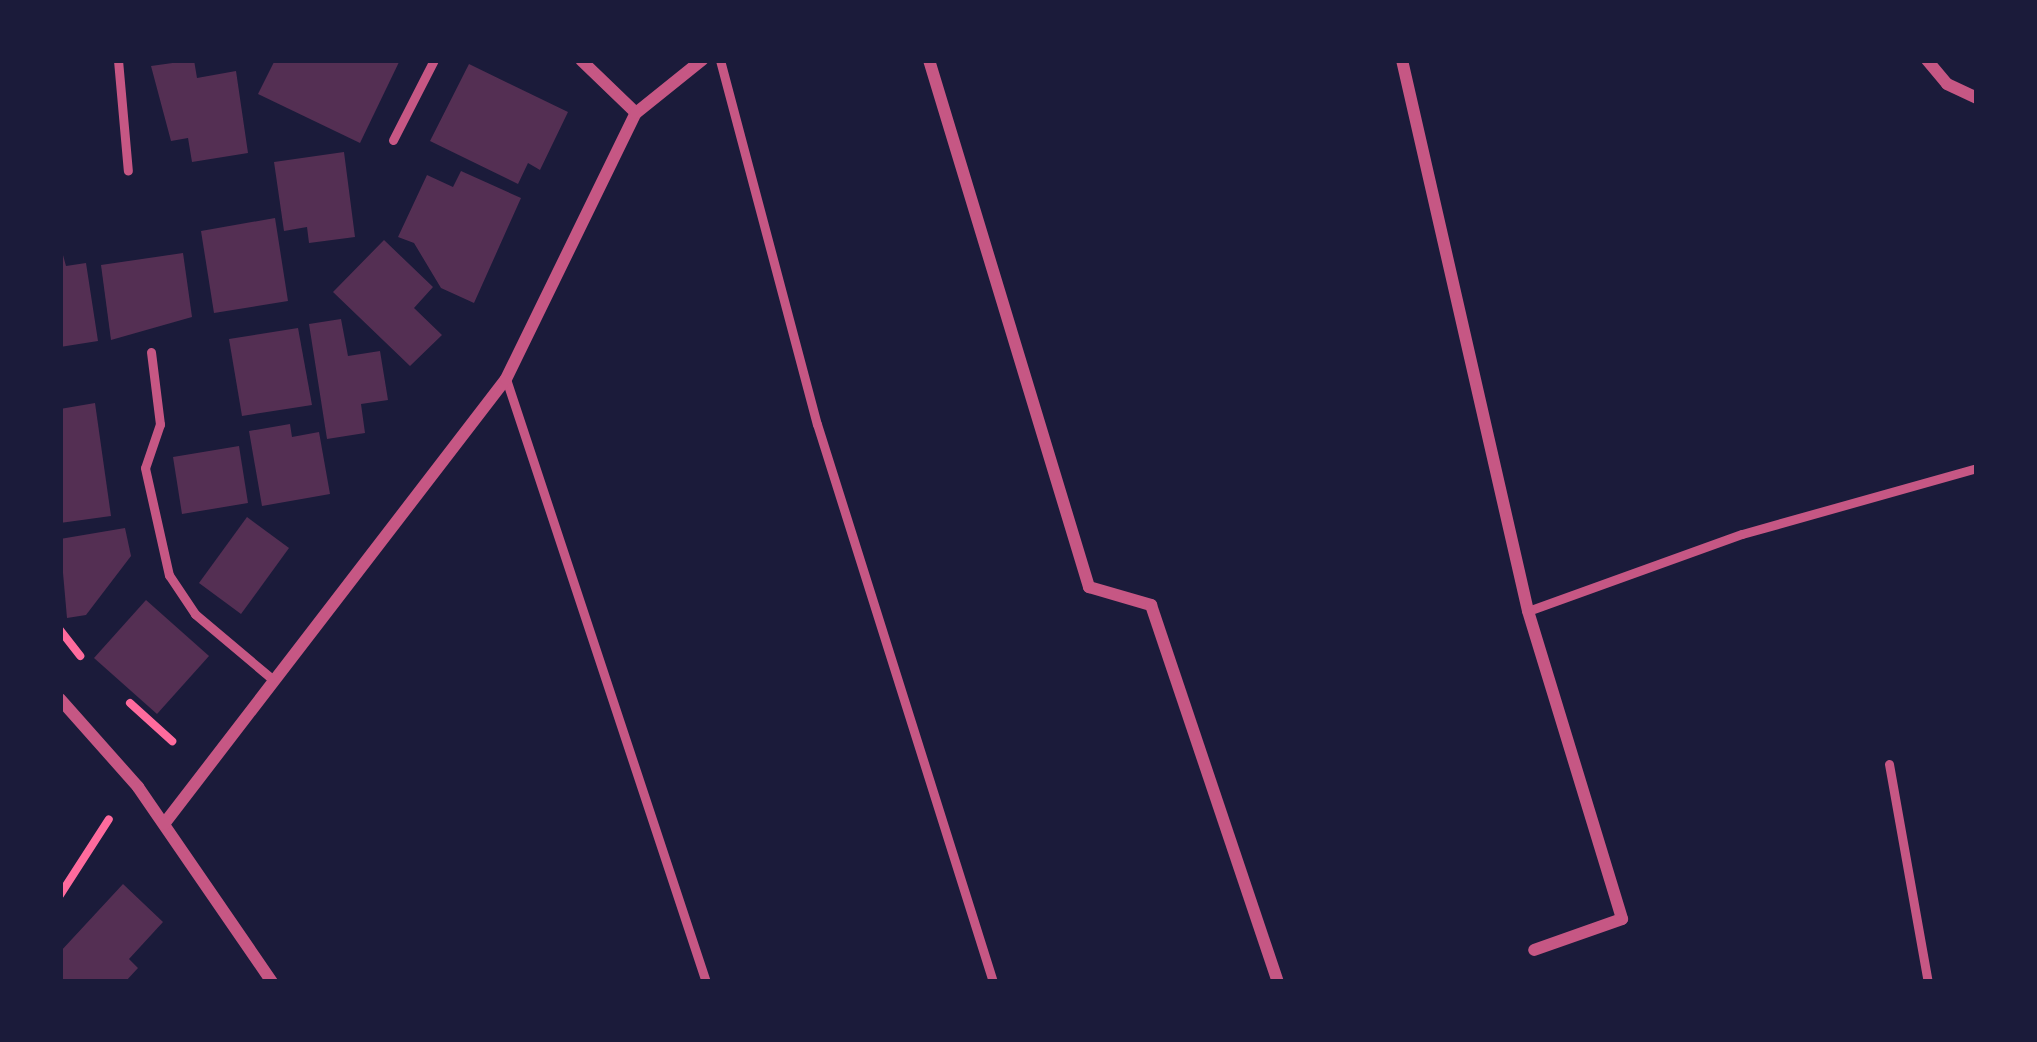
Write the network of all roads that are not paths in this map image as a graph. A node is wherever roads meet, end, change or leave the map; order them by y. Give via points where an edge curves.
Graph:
1 (118, 60) edge
2 (434, 60) edge
3 (581, 60) edge
4 (702, 60) edge
5 (720, 60) edge
6 (929, 60) edge
7 (1402, 60) edge
8 (1927, 60) edge
9 (1977, 98) edge
10 (636, 113) junction
11 (393, 140) dead end
12 (128, 171) dead end
13 (151, 352) dead end
14 (506, 379) junction
15 (1977, 468) edge
16 (1528, 611) junction
17 (272, 678) junction
18 (60, 699) edge
19 (1889, 764) dead end
20 (164, 824) junction
21 (1534, 950) dead end
22 (272, 982) edge
23 (706, 982) edge
24 (993, 982) edge
25 (1278, 982) edge
26 (1928, 982) edge

1 - 12 lane
2 - 11 lane
3 - 10 street
4 - 10 street
5 - 24 lane via 818,424
6 - 25 street via 1088,587 1151,605
7 - 16 street
8 - 9 street via 1947,84
10 - 14 street
13 - 17 lane via 160,424 146,467 169,575 195,614
14 - 17 street
14 - 23 lane
15 - 16 lane via 1742,535
16 - 21 street via 1622,919
17 - 20 street
18 - 20 street
19 - 26 lane
20 - 22 street

